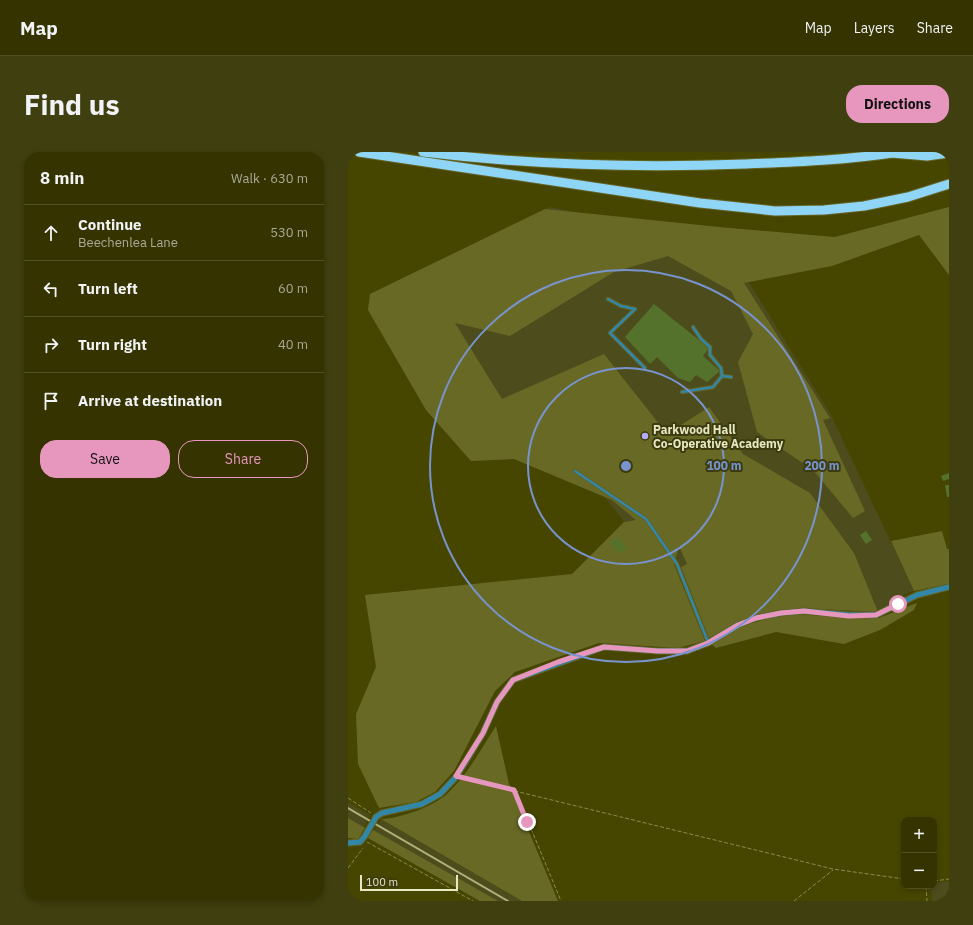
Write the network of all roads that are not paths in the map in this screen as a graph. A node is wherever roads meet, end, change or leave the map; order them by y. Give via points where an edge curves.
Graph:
1 (359, 152) edge
2 (423, 152) edge
3 (895, 153) edge
4 (949, 153) edge
5 (949, 184) edge
6 (608, 299) dead end
7 (693, 327) dead end
8 (645, 368) dead end
9 (722, 376) junction
10 (731, 377) dead end
11 (682, 392) dead end
12 (575, 470) dead end
13 (949, 587) edge
14 (708, 643) junction
15 (348, 843) edge

1 - 5 highway via 700,203 775,211 864,206 908,197
2 - 3 highway via 502,160 646,166 770,163
3 - 4 highway via 927,156
6 - 8 lane via 621,306 635,309 610,333
7 - 9 lane via 710,347 710,355 721,368
9 - 10 lane
9 - 11 lane via 713,386
12 - 14 lane via 646,519 678,564
13 - 14 street via 917,595 876,615 849,616 804,611 756,618 738,625
14 - 15 street, bridge via 687,651 604,647 513,680 497,702 483,733 456,776 440,794 422,804 382,813 376,817 365,838 360,842

